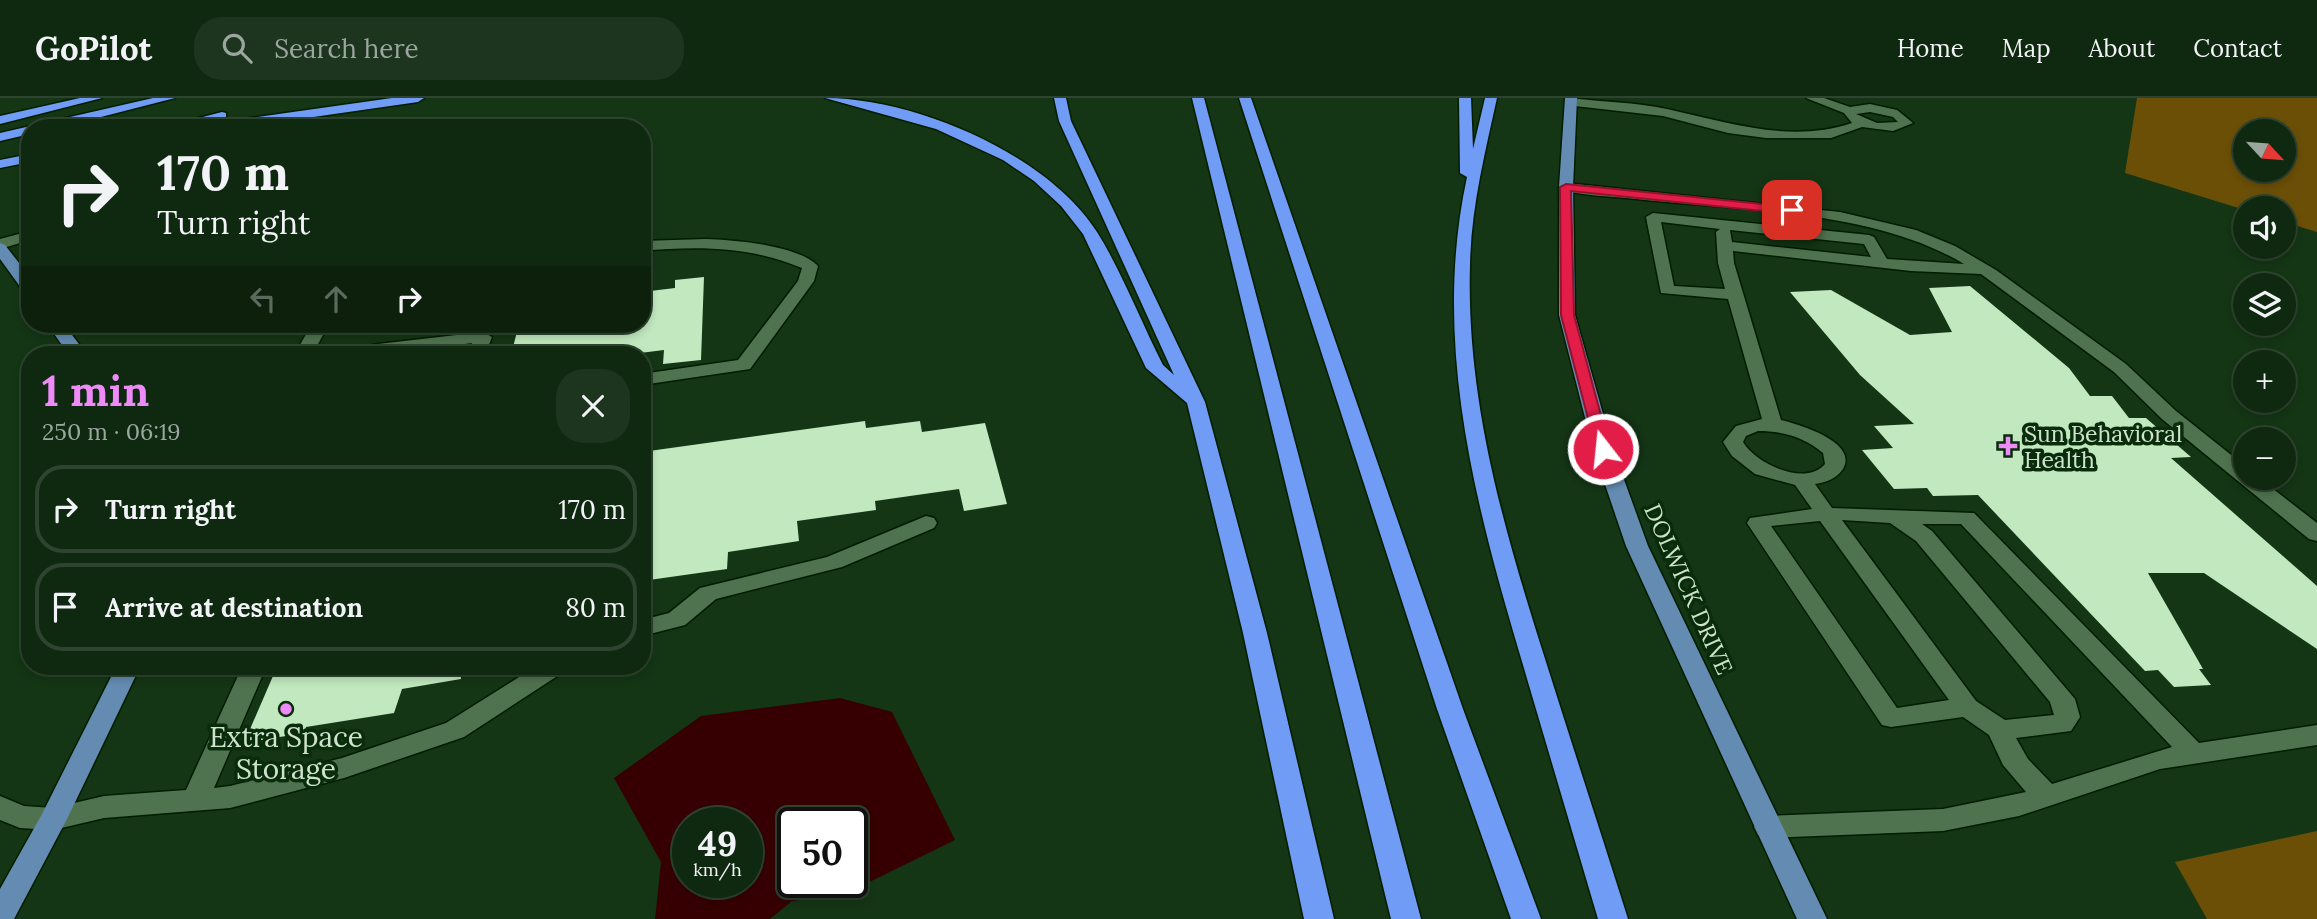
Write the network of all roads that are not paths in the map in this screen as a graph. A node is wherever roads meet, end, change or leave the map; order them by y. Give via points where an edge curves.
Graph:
1 (96, 98) edge
2 (169, 98) edge
3 (418, 98) edge
4 (831, 98) edge
5 (1060, 98) edge
6 (1198, 98) edge
7 (1245, 98) edge
8 (1465, 98) edge
9 (1492, 98) edge
10 (1812, 98) edge
11 (1571, 100) edge
12 (288, 103) dead end
13 (1687, 105) dead end
14 (1851, 111) junction
15 (1664, 112) junction
16 (79, 119) edge
17 (210, 119) edge
18 (271, 119) edge
19 (0, 120) edge
20 (1863, 123) junction
21 (21, 132) edge
22 (0, 137) edge
23 (21, 161) edge
24 (0, 165) edge
25 (1566, 187) junction
26 (1721, 202) junction
27 (1467, 207) junction
28 (1723, 223) junction
29 (21, 238) edge
30 (651, 245) edge
31 (0, 246) edge
32 (1725, 246) junction
33 (1882, 263) junction
34 (1984, 270) junction
35 (21, 276) edge
36 (1735, 294) junction
37 (404, 346) edge
38 (480, 346) edge
39 (651, 379) edge
40 (1196, 402) junction
41 (1773, 425) junction
42 (2233, 467) edge
43 (1800, 478) junction
44 (2262, 490) edge
45 (1827, 515) junction
46 (1897, 518) junction
47 (926, 523) dead end
48 (2317, 534) edge
49 (651, 626) edge
50 (124, 675) edge
51 (250, 675) edge
52 (541, 675) edge
53 (1968, 707) junction
54 (2001, 730) junction
55 (2317, 735) edge
56 (2194, 754) junction
57 (2047, 796) junction
58 (195, 800) junction
59 (0, 807) edge
60 (53, 819) junction
61 (1768, 827) junction
62 (0, 917) edge
63 (1319, 919) edge
64 (1406, 919) edge
65 (1526, 919) edge
66 (1613, 919) edge
67 (1812, 919) edge

1 - 19 highway
2 - 16 highway
3 - 18 highway
4 - 40 highway via 940,125 1012,158 1044,181 1090,233 1155,368
5 - 40 highway via 1065,121
6 - 64 highway
7 - 65 highway via 1450,709
8 - 27 highway
9 - 27 highway
10 - 14 lane
11 - 15 lane
11 - 25 main road, DOLWICK DRIVE
12 - 17 highway
13 - 15 lane
14 - 20 lane via 1851,117
14 - 20 lane via 1879,109 1903,117 1907,123 1891,127
15 - 20 lane via 1766,134 1831,134
21 - 22 highway
23 - 24 highway
25 - 26 lane
25 - 61 main road, DOLWICK DRIVE via 1567,315 1603,449 1637,546
26 - 28 lane
26 - 34 lane via 1873,222 1950,249
27 - 66 highway via 1461,304 1478,462 1502,556
28 - 32 lane
28 - 33 lane via 1869,240
28 - 36 lane via 1653,217 1667,289
29 - 31 lane
30 - 39 lane via 754,247 810,266 797,300 782,312 744,365
31 - 35 main road
32 - 33 lane
32 - 36 lane
33 - 34 lane
34 - 42 lane via 2120,368
36 - 41 lane
37 - 38 lane via 483,337
40 - 63 highway via 1255,633
41 - 43 lane via 1811,436 1834,456 1830,471
41 - 43 lane via 1757,425 1736,434 1736,451 1758,469
43 - 45 lane
44 - 48 lane
45 - 46 lane
45 - 53 lane
45 - 53 lane via 1758,523 1891,718
46 - 54 lane via 1924,536 2067,710 2062,724
46 - 56 lane via 1967,518
47 - 49 lane via 834,562 708,593 677,619
50 - 60 main road
51 - 58 lane
52 - 58 lane via 455,730 344,768 230,797
53 - 54 lane
54 - 57 lane via 2002,742
55 - 56 lane
56 - 57 lane via 2159,759
57 - 61 lane via 1942,820
58 - 60 lane via 104,807
59 - 60 lane via 20,817
60 - 62 main road
61 - 67 main road, DOLWICK DRIVE

